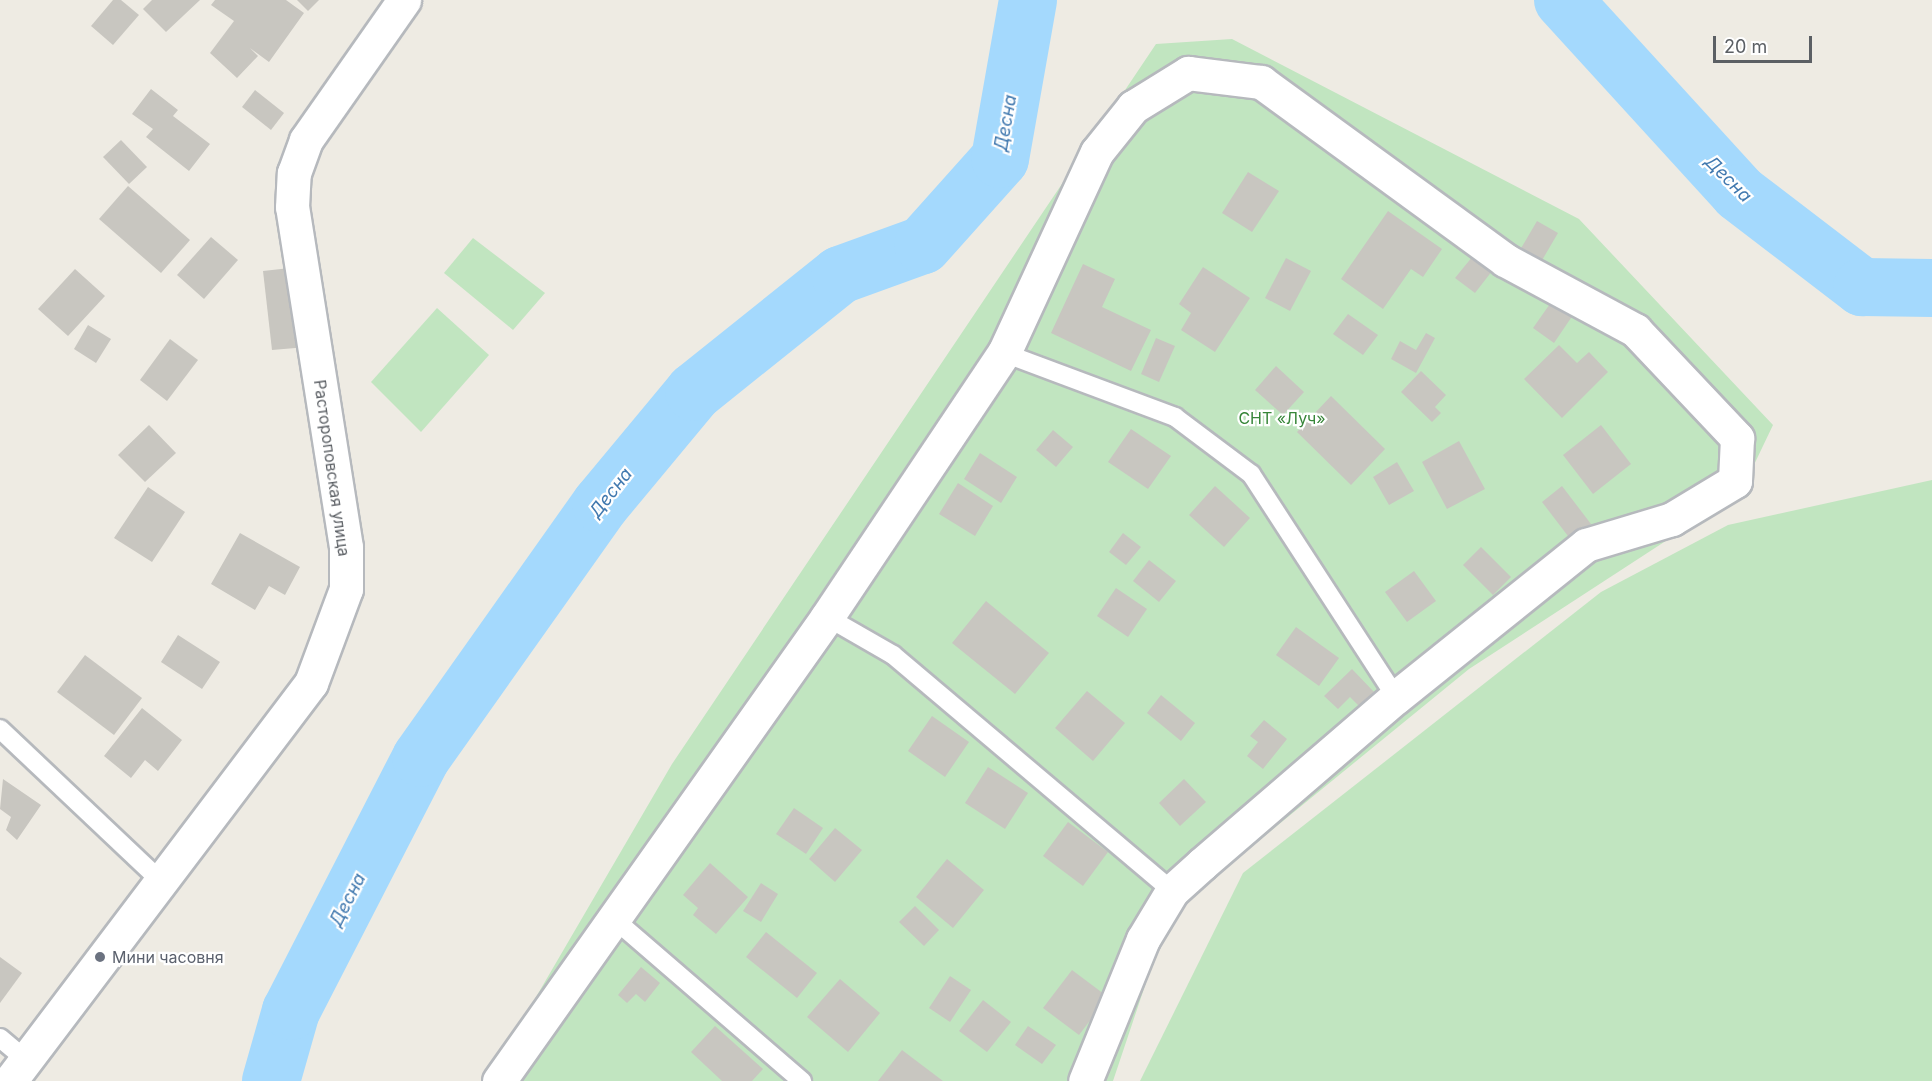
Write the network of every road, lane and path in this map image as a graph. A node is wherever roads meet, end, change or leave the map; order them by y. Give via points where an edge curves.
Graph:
1 (404, 0) edge
2 (1004, 353) junction
3 (827, 617) junction
4 (1396, 698) junction
5 (0, 729) edge
6 (161, 881) junction
7 (1172, 891) junction
8 (613, 918) junction
9 (0, 1038) edge
10 (18, 1071) edge
11 (499, 1081) edge
12 (802, 1081) edge
13 (1085, 1081) edge

1 - 6 street, Растороповская улица via 306,140 294,173 292,207 346,546 346,589 310,683
2 - 3 street
2 - 4 lane via 1174,417 1251,474
2 - 4 street via 1097,152 1133,107 1188,73 1261,82 1505,260 1635,330 1737,438 1734,481 1672,519 1587,545
3 - 7 lane via 893,655
3 - 8 street
4 - 7 street
5 - 6 lane
6 - 10 street, Растороповская улица
7 - 13 street via 1143,939
8 - 11 street
8 - 12 lane
9 - 10 lane

